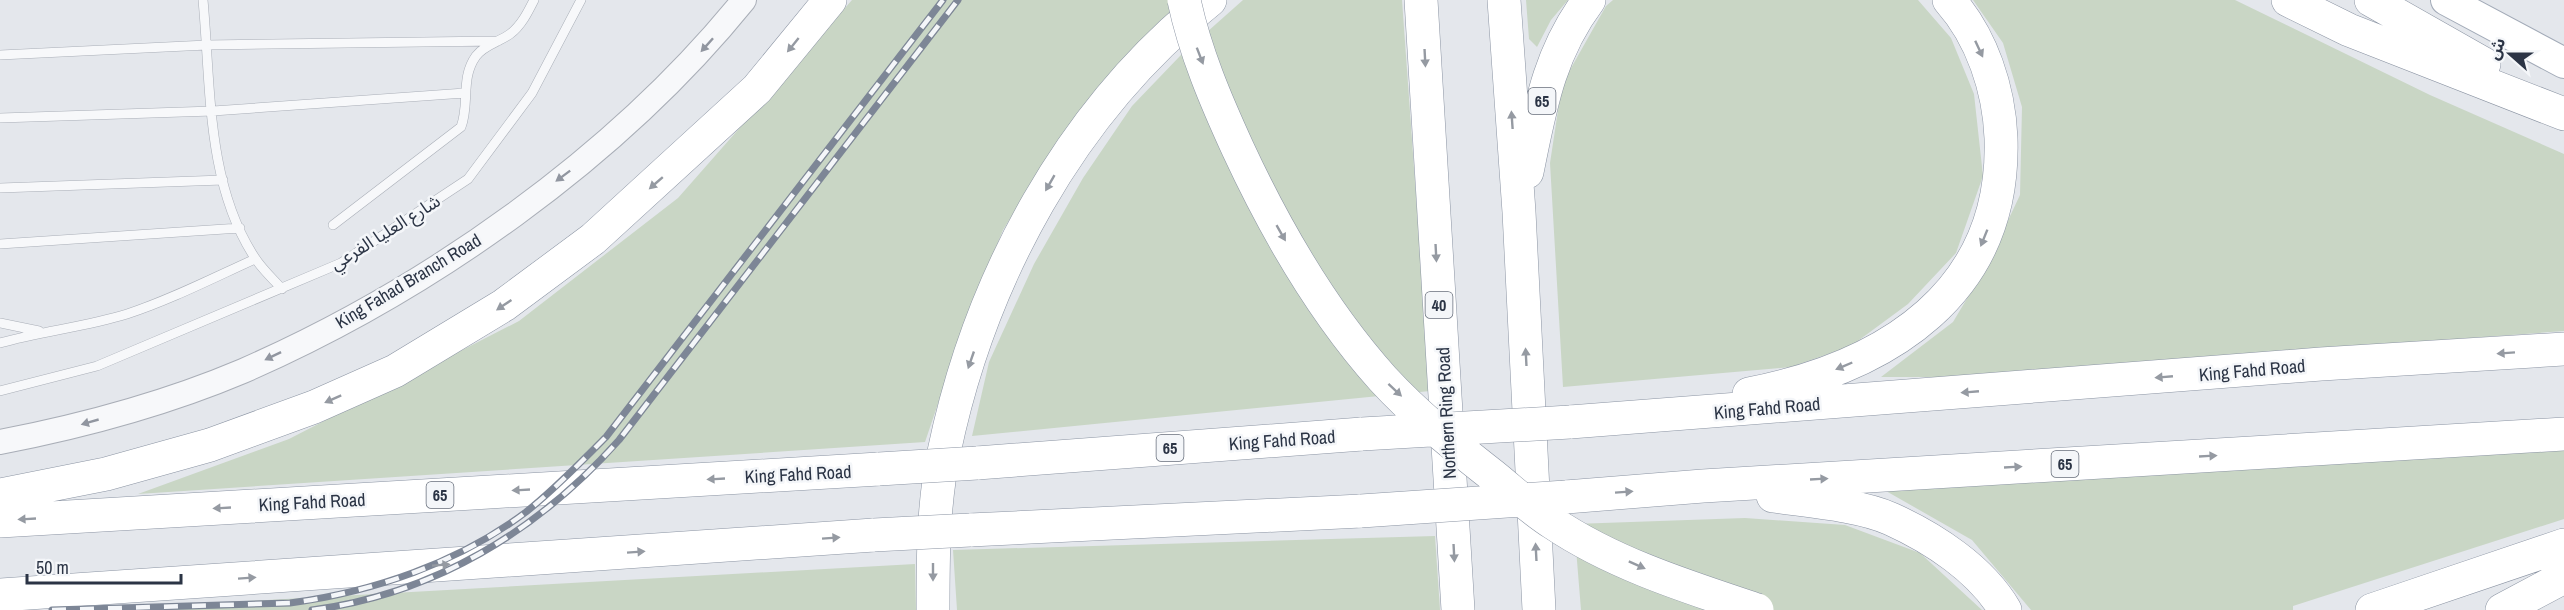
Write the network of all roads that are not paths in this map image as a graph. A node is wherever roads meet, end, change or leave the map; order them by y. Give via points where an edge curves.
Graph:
1 (203, 0) edge
2 (534, 0) edge
3 (581, 0) edge
4 (744, 0) edge
5 (830, 0) edge
6 (1184, 0) edge
7 (1210, 0) edge
8 (1421, 0) edge
9 (1504, 0) edge
10 (1589, 0) edge
11 (1949, 0) edge
12 (2288, 0) edge
13 (2371, 0) edge
14 (2446, 0) edge
15 (498, 41) junction
16 (207, 45) junction
17 (0, 55) edge
18 (2564, 63) edge
19 (465, 93) junction
20 (2564, 108) edge
21 (213, 111) junction
22 (2564, 114) edge
23 (0, 118) edge
24 (223, 180) junction
25 (0, 188) edge
26 (1519, 212) junction
27 (333, 225) dead end
28 (240, 228) junction
29 (0, 244) edge
30 (255, 259) junction
31 (282, 289) junction
32 (0, 323) edge
33 (42, 331) junction
34 (0, 343) edge
35 (2564, 349) edge
36 (0, 391) edge
37 (1603, 422) junction
38 (2564, 434) edge
39 (0, 442) edge
40 (1703, 486) junction
41 (0, 495) edge
42 (0, 521) edge
43 (2564, 544) edge
44 (2564, 577) edge
45 (0, 594) edge
46 (933, 610) edge
47 (1458, 610) edge
48 (1539, 610) edge
49 (1757, 610) edge
50 (2005, 610) edge
51 (2372, 610) edge
52 (2502, 610) edge

1 - 16 lane
2 - 15 lane via 513,32
3 - 31 lane, شارع العليا الفرعي via 532,93 468,179 341,263
4 -> 39 street, King Fahad Branch Road via 705,48 591,154 457,255 339,323 242,371 145,406 66,429
5 -> 41 highway via 757,89 593,238 504,305 395,371 314,407 210,445 106,474
6 -> 49 highway, bridge via 1192,36 1262,201 1335,319 1384,380 1459,449 1552,523 1682,585
7 -> 46 highway via 1178,25 1116,88 1050,182 996,285 944,453 934,524
8 -> 47 highway, Northern Ring Road / 40
26 -> 9 highway
10 - 26 highway, 65 via 1558,50 1547,81
11 -> 37 highway, 65 via 1979,48 1992,78 2000,122 2001,167 1994,212 1983,243 1952,292 1905,334 1877,352 1829,372 1774,389
12 - 22 highway via 2349,30
13 - 20 highway
14 - 18 main road
15 - 16 lane
15 - 19 lane via 476,55 468,70
16 - 17 lane
16 - 21 lane
19 - 21 lane
19 - 27 lane via 467,112 461,127
21 - 23 lane
21 - 24 lane
24 - 25 lane
24 - 28 lane
48 -> 26 highway
28 - 29 lane
28 - 30 lane
30 - 31 lane
30 - 33 lane via 129,313 92,324
31 - 36 lane, شارع العليا الفرعي via 97,366
32 - 33 lane
33 - 34 lane
35 -> 37 highway, King Fahd Road / 65 via 2321,364
37 -> 42 highway, King Fahd Road / 65, bridge
40 -> 38 highway, 65
45 -> 40 highway, 65, bridge via 970,530 1361,511
40 - 50 highway via 1836,505 1890,518 1952,554 1980,578
43 - 51 highway
44 - 52 highway

